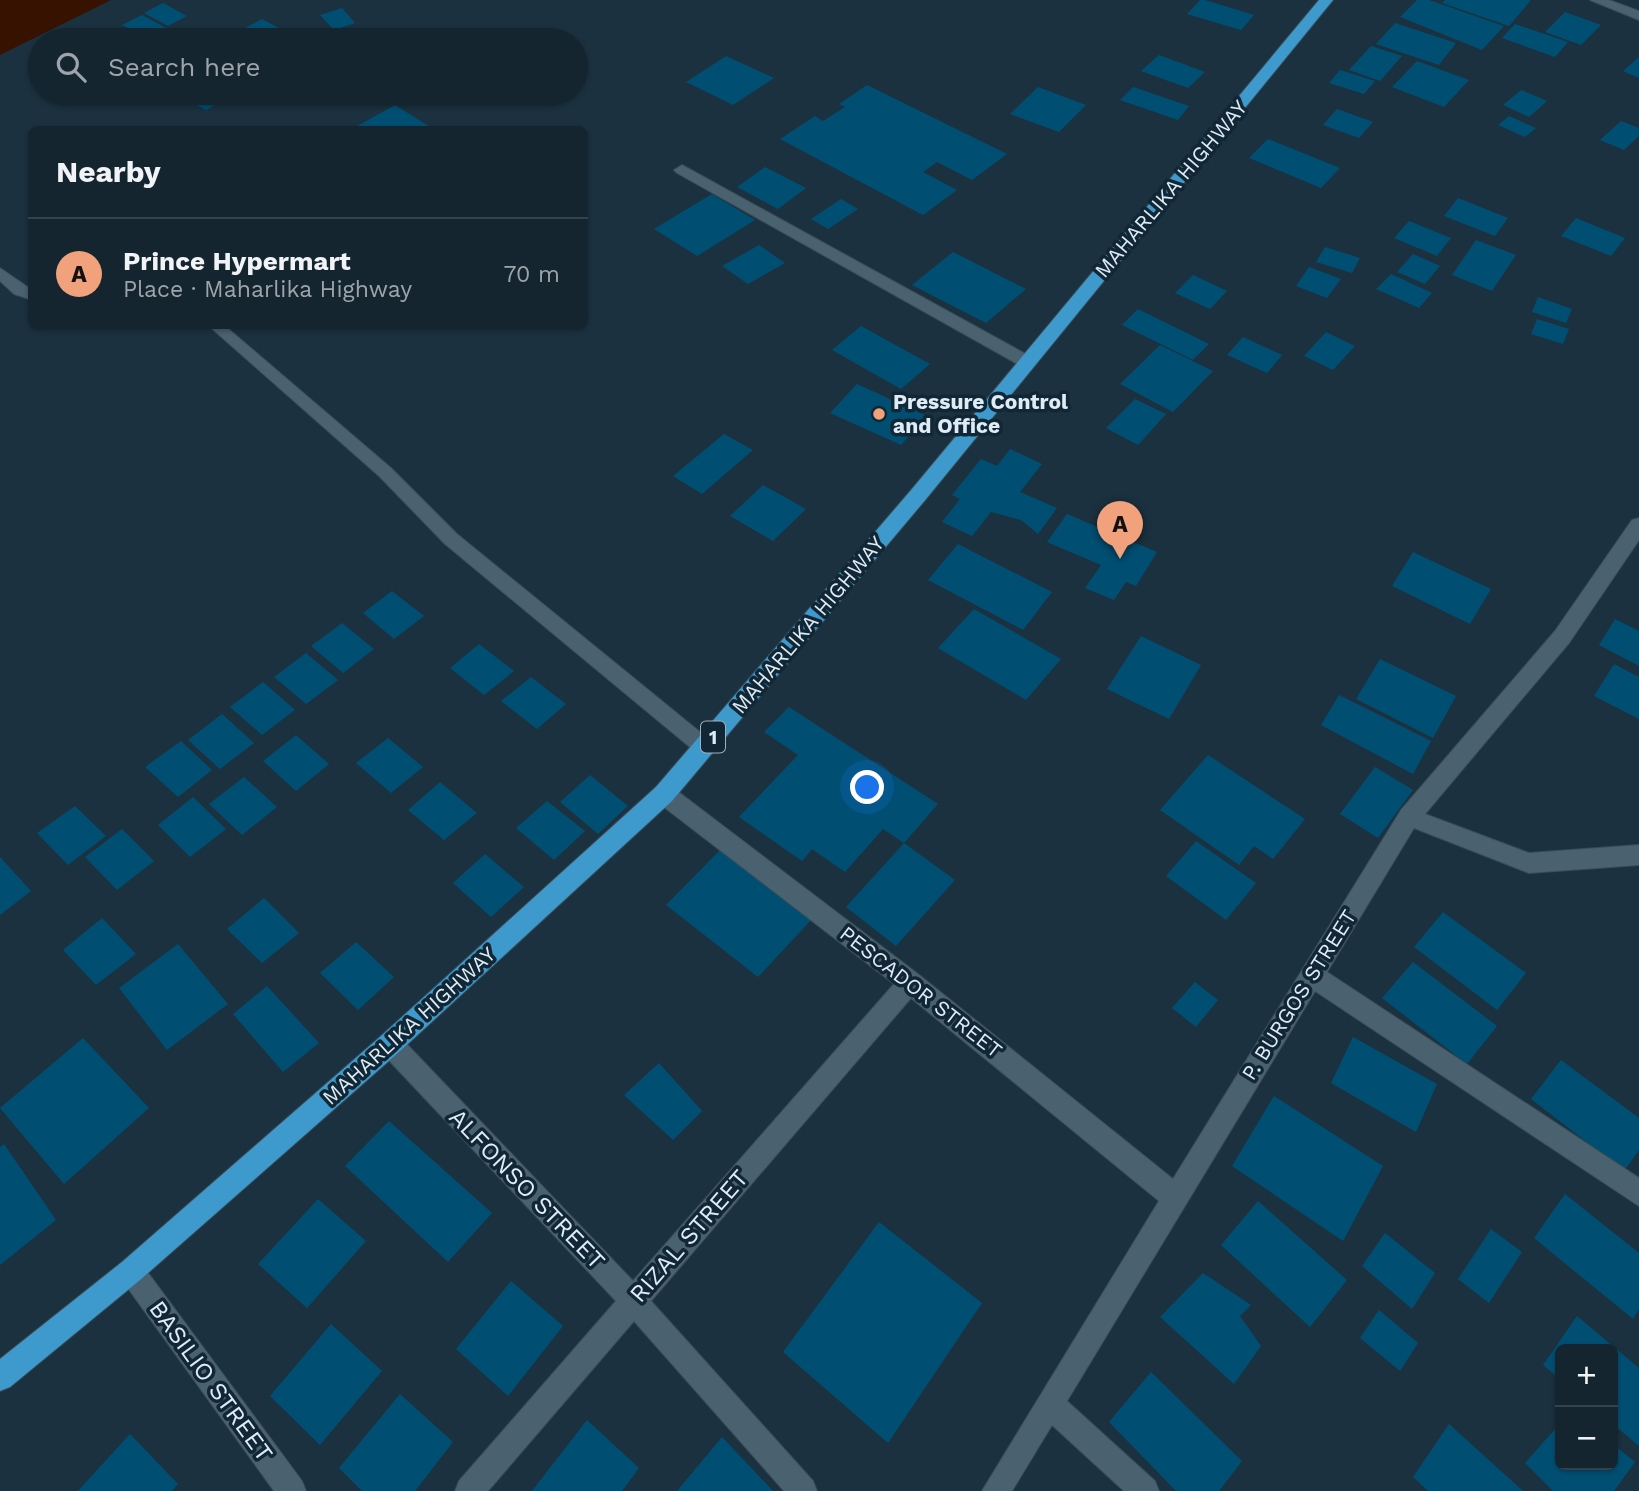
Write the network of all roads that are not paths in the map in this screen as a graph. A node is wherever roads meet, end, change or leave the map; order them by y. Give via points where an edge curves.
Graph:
1 (1326, 0) edge
2 (1597, 0) edge
3 (1639, 16) edge
4 (682, 170) dead end
5 (0, 273) edge
6 (28, 294) edge
7 (219, 329) edge
8 (1027, 362) junction
9 (1639, 525) edge
10 (704, 747) junction
11 (664, 794) junction
12 (1409, 817) junction
13 (1639, 855) edge
14 (1311, 975) junction
15 (910, 982) junction
16 (390, 1044) junction
17 (1639, 1194) edge
18 (1174, 1196) junction
19 (131, 1271) junction
20 (633, 1300) junction
21 (0, 1377) edge
22 (1049, 1403) junction
23 (292, 1491) edge
24 (469, 1491) edge
25 (803, 1491) edge
26 (996, 1491) edge
27 (1146, 1491) edge

1 - 8 highway, MAHARLIKA HIGHWAY / 1
2 - 3 street
4 - 8 street
5 - 6 lane
7 - 10 lane via 385,472 451,538
8 - 10 highway, MAHARLIKA HIGHWAY / 1
9 - 12 street, P. BURGOS STREET via 1563,637
10 - 11 highway, MAHARLIKA HIGHWAY / 1
11 - 15 street, PESCADOR STREET
11 - 16 highway, MAHARLIKA HIGHWAY / 1
12 - 13 street via 1529,863
12 - 14 street, P. BURGOS STREET
14 - 17 street
14 - 18 street, P. BURGOS STREET
15 - 18 street, PESCADOR STREET
15 - 20 street, RIZAL STREET
16 - 19 highway, MAHARLIKA HIGHWAY / 1
16 - 20 street, ALFONSO STREET
18 - 22 street, P. BURGOS STREET
19 - 21 highway, MAHARLIKA HIGHWAY / 1
19 - 23 street, BASILIO STREET
20 - 24 street, RIZAL STREET
20 - 25 street, ALFONSO STREET
22 - 26 street, P. BURGOS STREET
22 - 27 street

